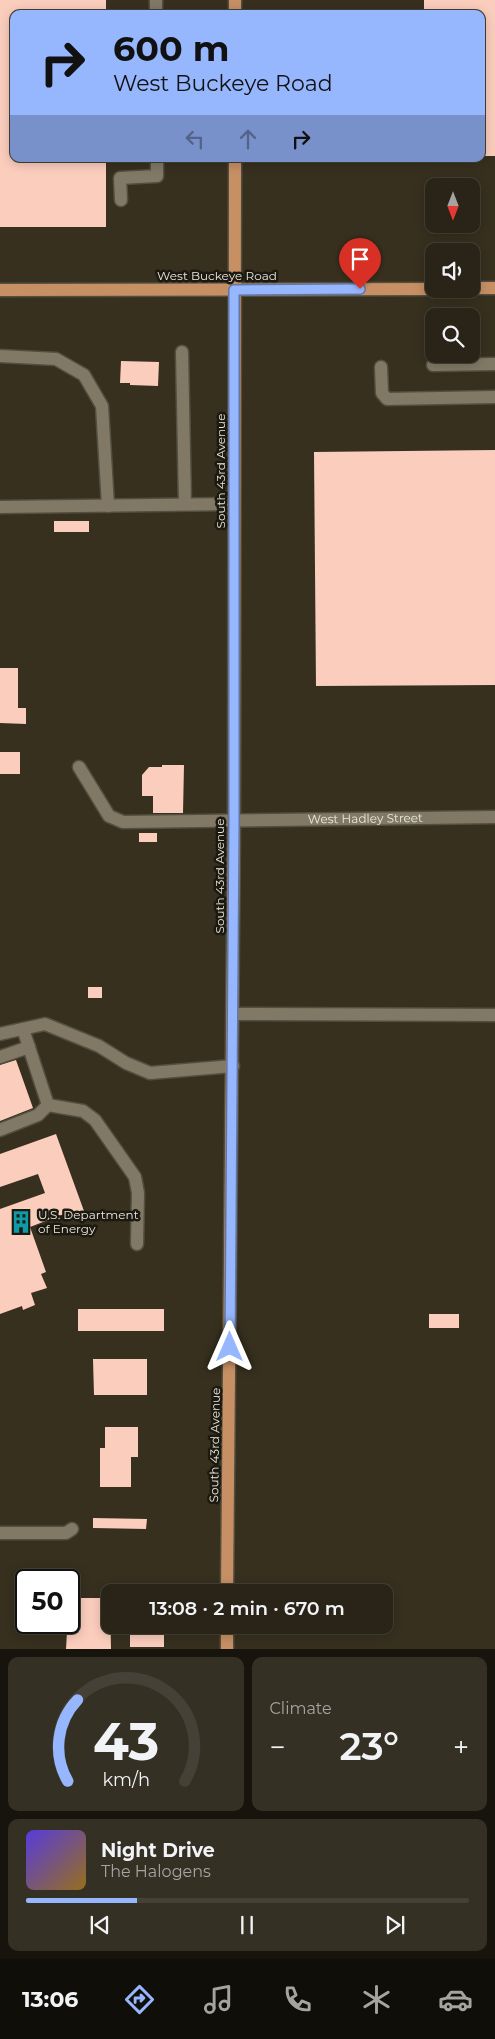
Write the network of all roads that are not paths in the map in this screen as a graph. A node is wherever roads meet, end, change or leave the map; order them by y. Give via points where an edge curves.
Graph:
1 (157, 162) edge
2 (234, 162) edge
3 (121, 200) dead end
4 (480, 288) edge
5 (495, 288) edge
6 (425, 289) edge
7 (0, 290) edge
8 (234, 290) junction
9 (182, 352) dead end
10 (0, 356) edge
11 (495, 364) edge
12 (434, 365) dead end
13 (381, 366) dead end
14 (495, 397) edge
15 (185, 504) junction
16 (234, 504) junction
17 (108, 506) junction
18 (0, 507) edge
19 (78, 767) dead end
20 (495, 817) edge
21 (234, 821) junction
22 (233, 1014) junction
23 (495, 1015) edge
24 (23, 1029) junction
25 (0, 1034) edge
26 (28, 1046) junction
27 (0, 1057) edge
28 (233, 1066) junction
29 (48, 1105) junction
30 (0, 1130) edge
31 (137, 1244) dead end
32 (72, 1529) dead end
33 (0, 1533) edge
34 (227, 1584) edge
35 (227, 1634) edge
36 (227, 1649) edge

1 - 3 street via 157,176 120,178
2 - 8 main road, South 43rd Avenue
4 - 5 main road
6 - 8 main road, West Buckeye Road
7 - 8 main road, West Buckeye Road
8 - 16 main road, South 43rd Avenue
9 - 15 street
10 - 17 street via 56,359 84,375 102,406
11 - 12 street
13 - 14 street via 382,393 388,399
15 - 16 street
15 - 17 street
16 - 21 main road, South 43rd Avenue
17 - 18 street
19 - 21 street, West Hadley Street via 109,816 122,822
20 - 21 street, West Hadley Street
21 - 22 main road, South 43rd Avenue
22 - 23 street
22 - 28 main road, South 43rd Avenue
24 - 25 street
24 - 26 street
24 - 28 street via 45,1024 99,1046 126,1064 150,1073
26 - 27 street
26 - 29 street
28 - 34 main road, South 43rd Avenue
29 - 30 street via 38,1115
29 - 31 street via 83,1111 95,1120 135,1177 138,1193
32 - 33 street via 66,1533
35 - 36 main road

